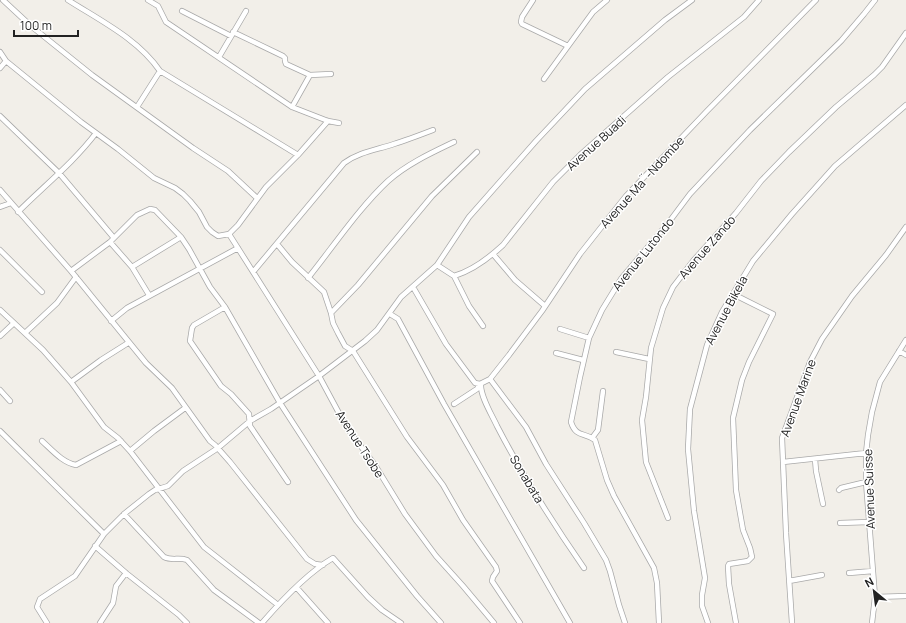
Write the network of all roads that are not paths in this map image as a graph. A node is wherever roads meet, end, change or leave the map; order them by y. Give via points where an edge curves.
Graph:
1 (3, 0) edge
2 (68, 0) edge
3 (148, 0) edge
4 (533, 0) edge
5 (607, 0) edge
6 (692, 0) edge
7 (759, 0) edge
8 (816, 0) edge
9 (874, 0) edge
10 (246, 11) dead end
11 (182, 12) dead end
12 (906, 33) edge
13 (232, 34) junction
14 (568, 46) junction
15 (0, 52) edge
16 (219, 57) junction
17 (6, 61) junction
18 (0, 68) edge
19 (160, 71) junction
20 (331, 74) dead end
21 (310, 75) junction
22 (544, 78) dead end
23 (906, 105) edge
24 (137, 107) junction
25 (292, 107) junction
26 (0, 116) edge
27 (328, 121) junction
28 (339, 123) dead end
29 (433, 130) dead end
30 (96, 133) junction
31 (454, 142) dead end
32 (477, 152) dead end
33 (298, 155) junction
34 (59, 173) junction
35 (0, 190) edge
36 (257, 198) junction
37 (11, 203) junction
38 (0, 207) edge
39 (18, 212) junction
40 (906, 226) edge
41 (229, 234) junction
42 (181, 237) junction
43 (112, 240) junction
44 (277, 244) junction
45 (238, 248) junction
46 (0, 250) edge
47 (493, 254) junction
48 (437, 265) junction
49 (132, 267) junction
50 (199, 269) junction
51 (71, 271) junction
52 (253, 272) junction
53 (454, 276) junction
54 (76, 277) junction
55 (308, 278) junction
56 (413, 287) junction
57 (42, 292) dead end
58 (733, 294) junction
59 (149, 295) junction
60 (545, 306) junction
61 (224, 307) junction
62 (0, 310) edge
63 (332, 314) junction
64 (390, 314) junction
65 (111, 321) junction
66 (14, 323) junction
67 (483, 326) dead end
68 (560, 328) dead end
69 (25, 333) junction
70 (0, 336) edge
71 (589, 338) junction
72 (906, 340) edge
73 (128, 343) junction
74 (353, 351) junction
75 (899, 351) junction
76 (616, 352) dead end
77 (556, 353) dead end
78 (906, 355) edge
79 (649, 359) junction
80 (583, 360) junction
81 (319, 376) junction
82 (488, 380) junction
83 (71, 382) junction
84 (480, 384) junction
85 (0, 390) edge
86 (603, 391) dead end
87 (10, 401) dead end
88 (280, 402) junction
89 (454, 404) dead end
90 (185, 408) junction
91 (250, 421) junction
92 (0, 431) edge
93 (592, 438) junction
94 (42, 441) dead end
95 (121, 441) junction
96 (218, 448) junction
97 (130, 452) junction
98 (866, 453) junction
99 (816, 459) junction
100 (782, 462) junction
101 (288, 482) dead end
102 (866, 482) junction
103 (160, 489) junction
104 (838, 490) dead end
105 (823, 504) dead end
106 (124, 514) junction
107 (668, 518) dead end
108 (869, 522) junction
109 (840, 523) dead end
110 (104, 534) junction
111 (95, 546) junction
112 (310, 562) junction
113 (323, 565) junction
114 (584, 568) dead end
115 (873, 571) junction
116 (313, 572) junction
117 (126, 573) junction
118 (849, 573) dead end
119 (822, 575) dead end
120 (789, 582) junction
121 (297, 588) junction
122 (906, 596) edge
123 (875, 597) junction
124 (278, 605) junction
125 (47, 623) edge
126 (100, 623) edge
127 (187, 623) edge
128 (259, 623) edge
129 (262, 623) edge
130 (328, 623) edge
131 (401, 623) edge
132 (441, 623) edge
133 (494, 623) edge
134 (520, 623) edge
135 (570, 623) edge
136 (625, 623) edge
137 (659, 623) edge
138 (708, 623) edge
139 (736, 623) edge
140 (792, 623) edge
141 (872, 623) edge

1 - 24 street via 92,75
2 - 19 street via 142,49
3 - 16 street via 158,6 166,22
4 - 14 street via 521,19 522,24
5 - 14 street via 593,12
6 - 48 street via 585,90 469,217
7 - 47 street, Avenue Buadi via 744,17 668,77 580,155 553,182 503,246
8 - 60 street, Avenue Ma¨-Ndombe via 626,196 580,254
9 - 71 street, Avenue Lutondo via 841,41 750,130 690,194 621,279
10 - 13 street
11 - 13 street
12 - 79 street, Avenue Zando via 882,67 789,152 693,260 673,287 663,308
13 - 16 street
13 - 21 street via 283,56 286,64
14 - 22 street
15 - 17 street
16 - 25 street
17 - 18 street
17 - 30 street
19 - 24 street
19 - 33 street
20 - 21 street
21 - 25 street
23 - 58 street, Avenue Bikela via 835,166 813,189 753,261
24 - 36 street via 228,172
25 - 27 street
26 - 34 street
27 - 28 street
27 - 33 street
29 - 44 street via 359,154 344,163
30 - 34 street
30 - 41 street via 154,178 175,188 190,201 212,232 218,236
31 - 55 street via 426,155 390,180
32 - 63 street via 432,196
33 - 36 street
34 - 39 street
34 - 43 street
35 - 37 street
36 - 41 street
37 - 38 street
37 - 39 street
39 - 51 street
40 - 100 street, Avenue Marine via 822,339 810,362 782,438
41 - 45 street, Avenue Tsobe
42 - 43 street via 155,210 150,209 137,215
42 - 49 street
42 - 50 street
43 - 49 street
43 - 51 street
44 - 52 street
44 - 55 street
45 - 50 street
45 - 52 street, Avenue Tsobe
46 - 57 street
47 - 53 street, Avenue Buadi via 466,272
47 - 60 street via 515,280
48 - 53 street
48 - 56 street
49 - 59 street
50 - 59 street
50 - 61 street
51 - 54 street
52 - 81 street, Avenue Tsobe
53 - 67 street via 469,306
54 - 65 street
54 - 69 street via 57,303
55 - 63 street via 324,292
56 - 64 street via 401,297
56 - 84 street via 446,344 475,382
58 - 138 street, Avenue Bikela via 707,344 689,416 690,479 705,578 701,600
58 - 139 street via 773,314 749,362 732,418 736,490 743,530 752,557 748,561 728,566
59 - 65 street
60 - 82 street, Avenue Ma¨-Ndombe
61 - 88 street
61 - 91 street via 194,325 190,341 221,386 249,414
62 - 66 street
63 - 74 street via 333,323 345,346
64 - 74 street via 377,330
64 - 135 street via 398,319
65 - 73 street
66 - 69 street
66 - 70 street
68 - 71 street
69 - 83 street
71 - 80 street, Avenue Lutondo
72 - 75 street, Avenue Suisse
73 - 83 street
73 - 90 street via 172,388
74 - 81 street
74 - 134 street via 404,432 443,485 463,520 496,567 497,572 492,580
75 - 78 street
75 - 98 street, Avenue Suisse via 880,382 876,394
76 - 79 street
77 - 80 street
79 - 107 street, Avenue Zando via 642,420 646,462
80 - 93 street, Avenue Lutondo via 571,422 577,433
81 - 88 street
81 - 133 street, Avenue Tsobe via 347,428 413,525 436,556
82 - 84 street
82 - 136 street via 526,427 606,560
83 - 95 street via 104,428
84 - 89 street via 477,389
84 - 114 street, Sonabata via 492,416 517,464
85 - 87 street
86 - 93 street via 598,430
88 - 91 street
88 - 132 street via 356,520
90 - 96 street via 210,442
90 - 97 street
91 - 96 street
91 - 101 street via 253,431
92 - 110 street
93 - 137 street via 597,444 614,496 654,568
94 - 95 street via 70,464 76,465
95 - 97 street
96 - 103 street via 184,471 168,486
96 - 112 street
97 - 103 street
98 - 99 street
98 - 102 street, Avenue Suisse
99 - 100 street
99 - 105 street
100 - 120 street, Avenue Marine
102 - 104 street
102 - 108 street, Avenue Suisse
103 - 106 street via 149,494
103 - 124 street via 204,547
106 - 110 street
106 - 128 street via 164,557 186,560 214,590
108 - 109 street
108 - 115 street, Avenue Suisse
110 - 111 street
111 - 117 street
111 - 125 street via 72,579 38,602 37,607
112 - 113 street
112 - 116 street
113 - 116 street
113 - 131 street via 335,558 368,597
115 - 118 street
115 - 123 street, Avenue Suisse
116 - 121 street
117 - 126 street via 116,586 113,603
117 - 127 street
119 - 120 street
120 - 140 street, Avenue Marine
121 - 124 street
121 - 130 street
122 - 123 street
123 - 141 street, Avenue Suisse
124 - 129 street

